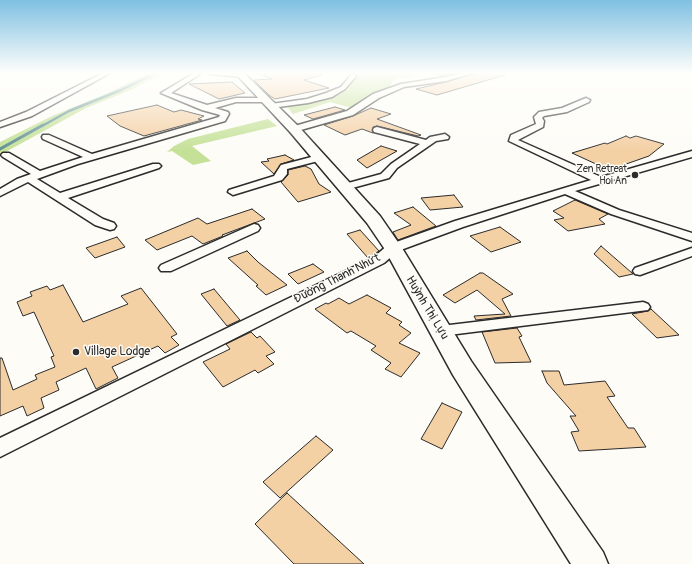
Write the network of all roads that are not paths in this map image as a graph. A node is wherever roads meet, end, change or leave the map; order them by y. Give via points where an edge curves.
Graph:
1 (59, 98) edge
2 (179, 98) edge
3 (264, 98) edge
4 (317, 98) edge
5 (372, 98) edge
6 (586, 100) dead end
7 (268, 103) junction
8 (205, 108) junction
9 (0, 125) edge
10 (294, 129) junction
11 (377, 130) dead end
12 (46, 137) dead end
13 (446, 137) dead end
14 (427, 143) junction
15 (692, 154) edge
16 (6, 155) dead end
17 (91, 157) junction
18 (319, 158) junction
19 (156, 166) dead end
20 (34, 177) junction
21 (600, 180) junction
22 (346, 187) junction
23 (233, 192) dead end
24 (566, 192) junction
25 (0, 193) edge
26 (59, 197) junction
27 (110, 226) dead end
28 (254, 228) dead end
29 (692, 237) edge
30 (393, 248) junction
31 (692, 252) edge
32 (166, 268) dead end
33 (640, 271) dead end
34 (643, 307) dead end
35 (441, 331) junction
36 (0, 448) edge
37 (591, 564) edge

1 - 9 street via 30,114
2 - 8 street
3 - 7 street, Huỳnh Thị Lựu
4 - 7 street
5 - 10 street via 350,113
6 - 21 street via 564,110 542,114 538,117 540,125 514,137 513,141
7 - 8 street via 236,100
7 - 10 street, Huỳnh Thị Lựu
8 - 17 street via 226,115 222,119
10 - 18 street, Huỳnh Thị Lựu
11 - 14 street
12 - 17 street
13 - 14 street via 433,139
14 - 22 street via 394,166 385,176
15 - 21 street, Đường Thanh Nhứt
16 - 20 street
17 - 20 street
18 - 22 street, Huỳnh Thị Lựu
18 - 23 street via 284,167 278,178
19 - 26 street
20 - 25 street
20 - 26 street
21 - 24 street, Đường Thanh Nhứt
22 - 30 street, Huỳnh Thị Lựu via 374,220
24 - 29 street via 615,212
24 - 30 street, Đường Thanh Nhứt via 458,224
26 - 27 street
28 - 32 street
30 - 35 street, Huỳnh Thị Lựu
30 - 36 street, Đường Thanh Nhứt via 379,260
31 - 33 street
34 - 35 street
35 - 37 street, Huỳnh Thị Lựu via 466,374

